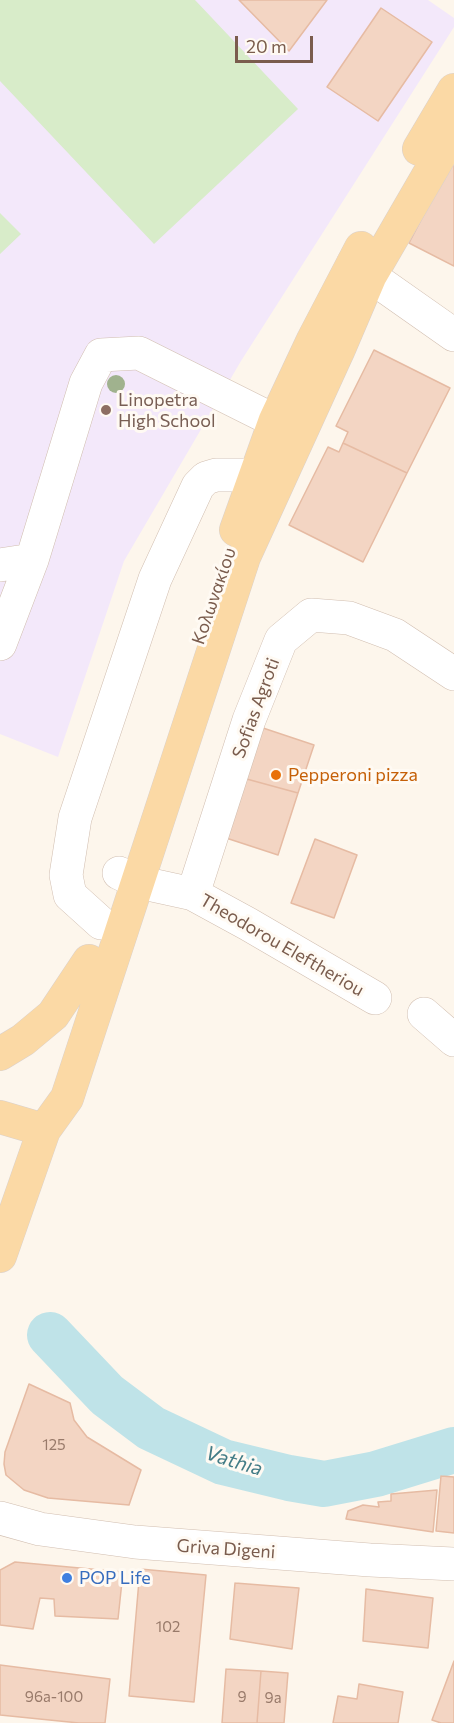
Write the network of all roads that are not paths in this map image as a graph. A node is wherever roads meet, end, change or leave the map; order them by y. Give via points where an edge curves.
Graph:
1 (454, 90) edge
2 (454, 131) edge
3 (362, 270) junction
4 (454, 335) edge
5 (275, 421) junction
6 (255, 475) junction
7 (32, 560) junction
8 (0, 564) edge
9 (0, 644) edge
10 (454, 674) edge
11 (129, 878) junction
12 (193, 894) junction
13 (101, 923) junction
14 (89, 961) junction
15 (375, 998) dead end
16 (424, 1014) dead end
17 (454, 1040) edge
18 (0, 1054) edge
19 (0, 1117) edge
20 (44, 1130) junction
21 (0, 1256) edge
22 (0, 1518) edge
23 (40, 1529) junction
24 (0, 1534) edge
25 (454, 1564) edge

1 - 3 main road, Κολωνακίου
2 - 3 main road, Κολωνακίου
3 - 4 street
3 - 5 main road, Κολωνακίου via 313,340
3 - 11 main road, Κολωνακίου via 338,351 244,557
5 - 6 main road, Κολωνακίου
5 - 7 street via 139,352 101,355 86,383
6 - 11 main road, Κολωνακίου
6 - 13 street via 216,475 198,486 155,579 75,818 71,841 66,875 70,895
7 - 8 street
7 - 9 street
10 - 12 street, Sofias Agroti via 395,635 349,618 311,615 281,640 249,720
11 - 12 street, Theodorou Eleftheriou
11 - 13 main road, Κολωνακίου
11 - 20 main road, Κολωνακίου via 68,1098
12 - 15 street, Theodorou Eleftheriou
13 - 14 main road, Κολωνακίου
14 - 18 main road via 53,1015
14 - 20 main road, Κολωνακίου via 45,1091
16 - 17 street
19 - 20 main road
20 - 21 main road, Κολωνακίου
22 - 23 street, Griva Digeni
23 - 24 street
23 - 25 street, Griva Digeni via 135,1542

